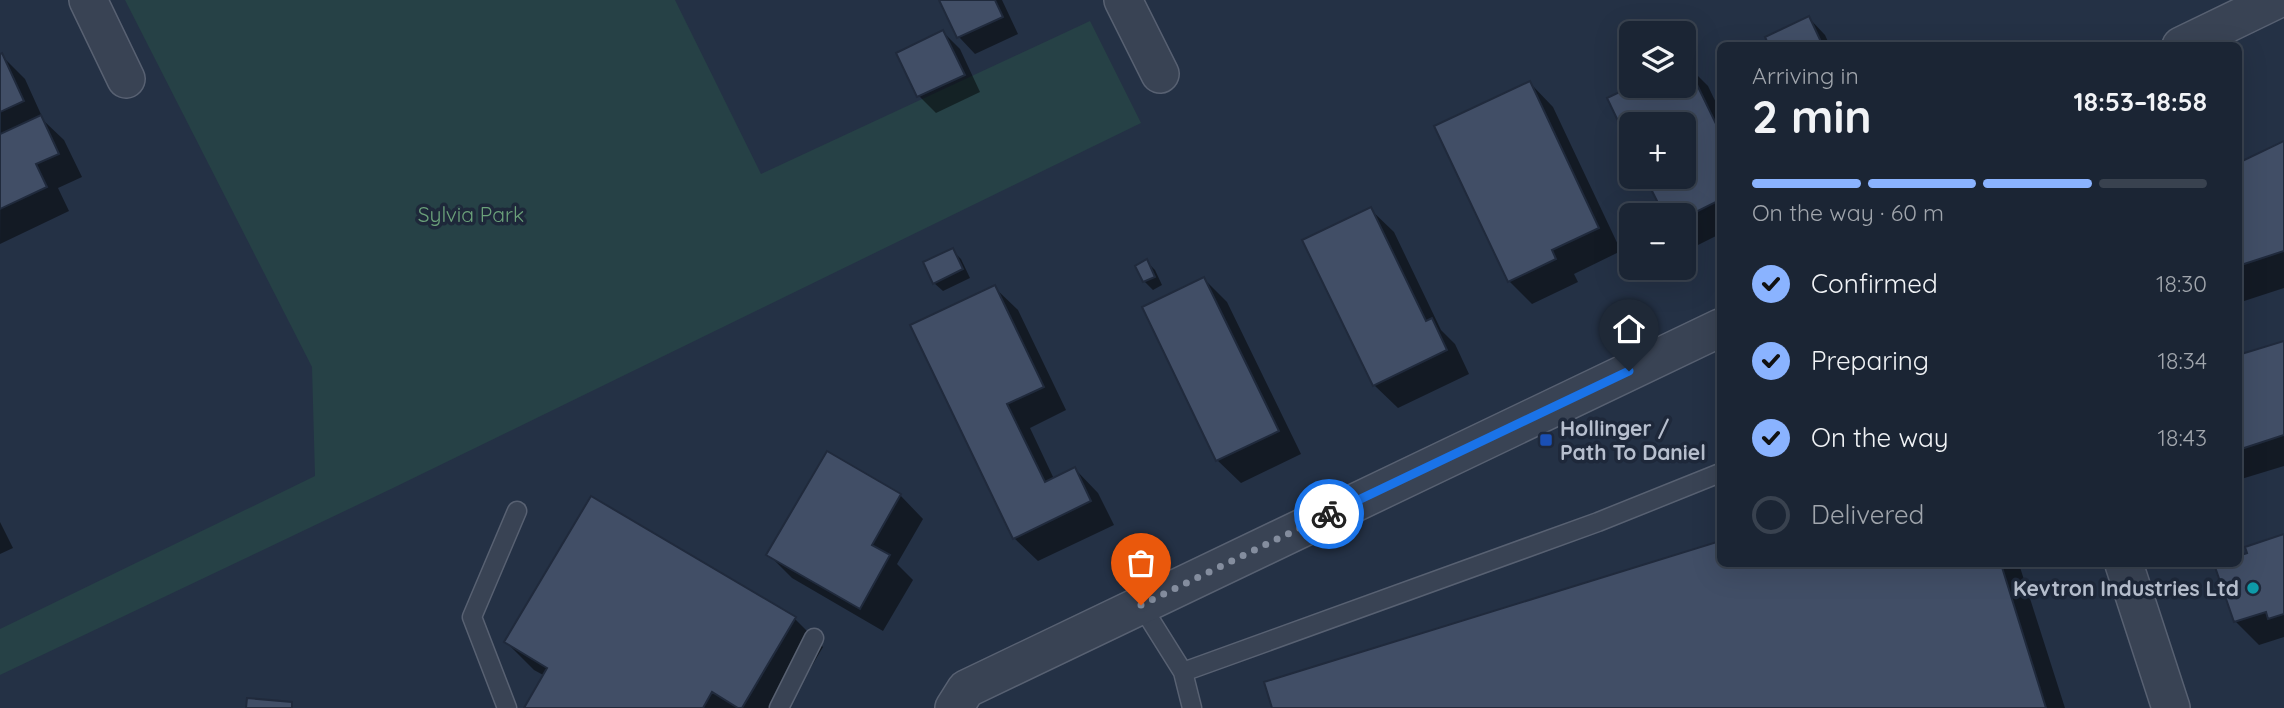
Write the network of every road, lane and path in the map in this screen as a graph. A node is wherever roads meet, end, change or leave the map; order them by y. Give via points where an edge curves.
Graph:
1 (88, 0) edge
2 (1123, 0) edge
3 (2276, 0) edge
4 (2189, 42) edge
5 (1160, 75) dead end
6 (126, 79) dead end
7 (1717, 329) edge
8 (1717, 474) edge
9 (517, 511) dead end
10 (2125, 567) edge
11 (1141, 605) junction
12 (814, 638) dead end
13 (1183, 672) junction
14 (507, 708) edge
15 (779, 708) edge
16 (954, 708) edge
17 (1192, 708) edge
18 (2171, 708) edge

1 - 6 street
2 - 5 street
3 - 4 street
7 - 11 street
8 - 13 lane via 1598,523
9 - 14 lane via 472,617
10 - 18 street
11 - 13 lane
11 - 16 street via 966,689
12 - 15 lane
13 - 17 lane

